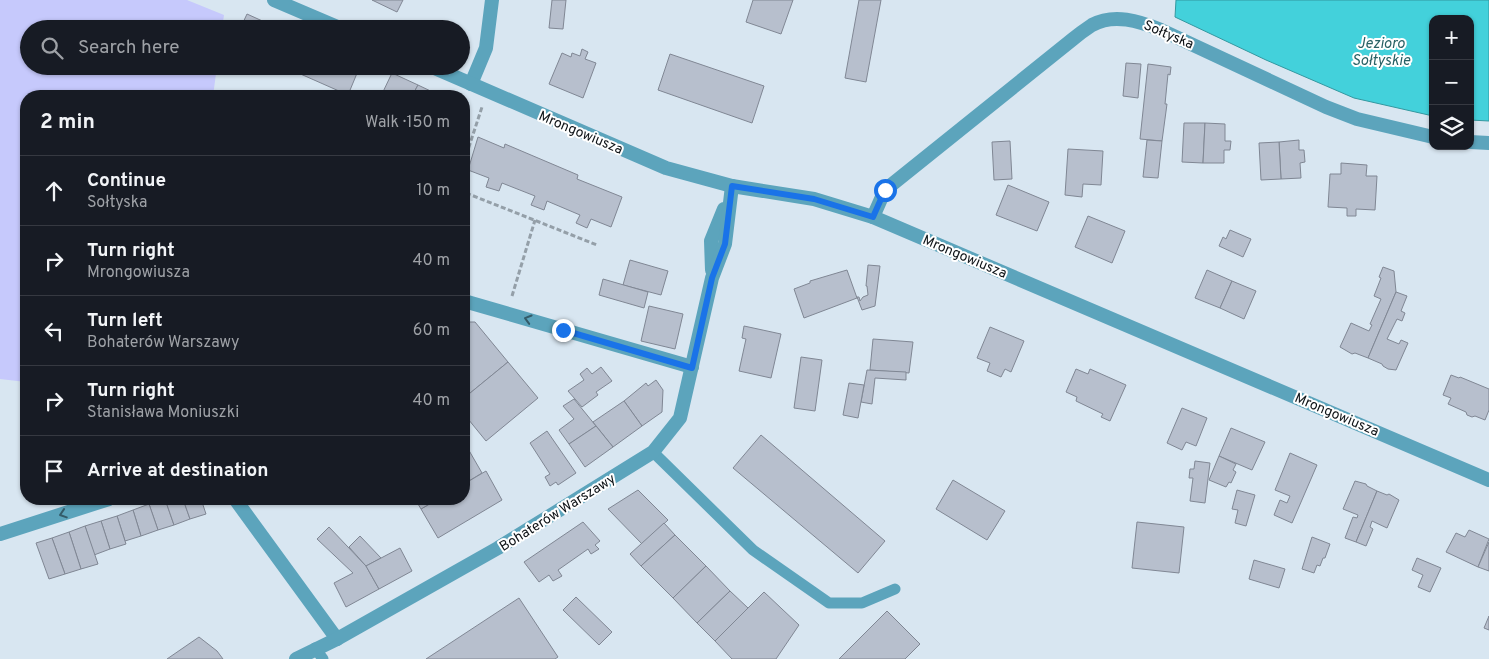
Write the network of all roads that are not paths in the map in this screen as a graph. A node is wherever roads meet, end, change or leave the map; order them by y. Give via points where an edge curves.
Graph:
1 (274, 0) edge
2 (492, 0) edge
3 (321, 20) edge
4 (450, 75) edge
5 (471, 84) junction
6 (1429, 136) edge
7 (1474, 142) edge
8 (1489, 143) edge
9 (732, 186) junction
10 (873, 217) junction
11 (470, 302) edge
12 (692, 368) junction
13 (653, 452) junction
14 (1489, 480) edge
15 (90, 505) edge
16 (239, 505) edge
17 (0, 534) edge
18 (895, 589) dead end
19 (337, 639) junction
20 (319, 654) edge
21 (296, 659) edge

1 - 3 street
2 - 5 street via 486,48
4 - 5 street, Mrongowiusza
5 - 9 street, Mrongowiusza via 666,168
6 - 10 street, Sołtyska via 1349,116 1161,30 1136,20 1114,19 1094,24 1073,39 885,190
7 - 8 street
9 - 10 street, Mrongowiusza via 814,199
9 - 12 street, Bohaterów Warszawy via 725,244 712,278
10 - 14 street, Mrongowiusza
12 -> 11 street
12 - 13 street, Bohaterów Warszawy via 680,418
13 - 18 lane via 753,550 829,603 862,603
13 - 19 street, Bohaterów Warszawy via 498,548
15 -> 17 street
16 - 19 street
19 - 20 street, Bohaterów Warszawy
20 - 21 street, Bohaterów Warszawy

